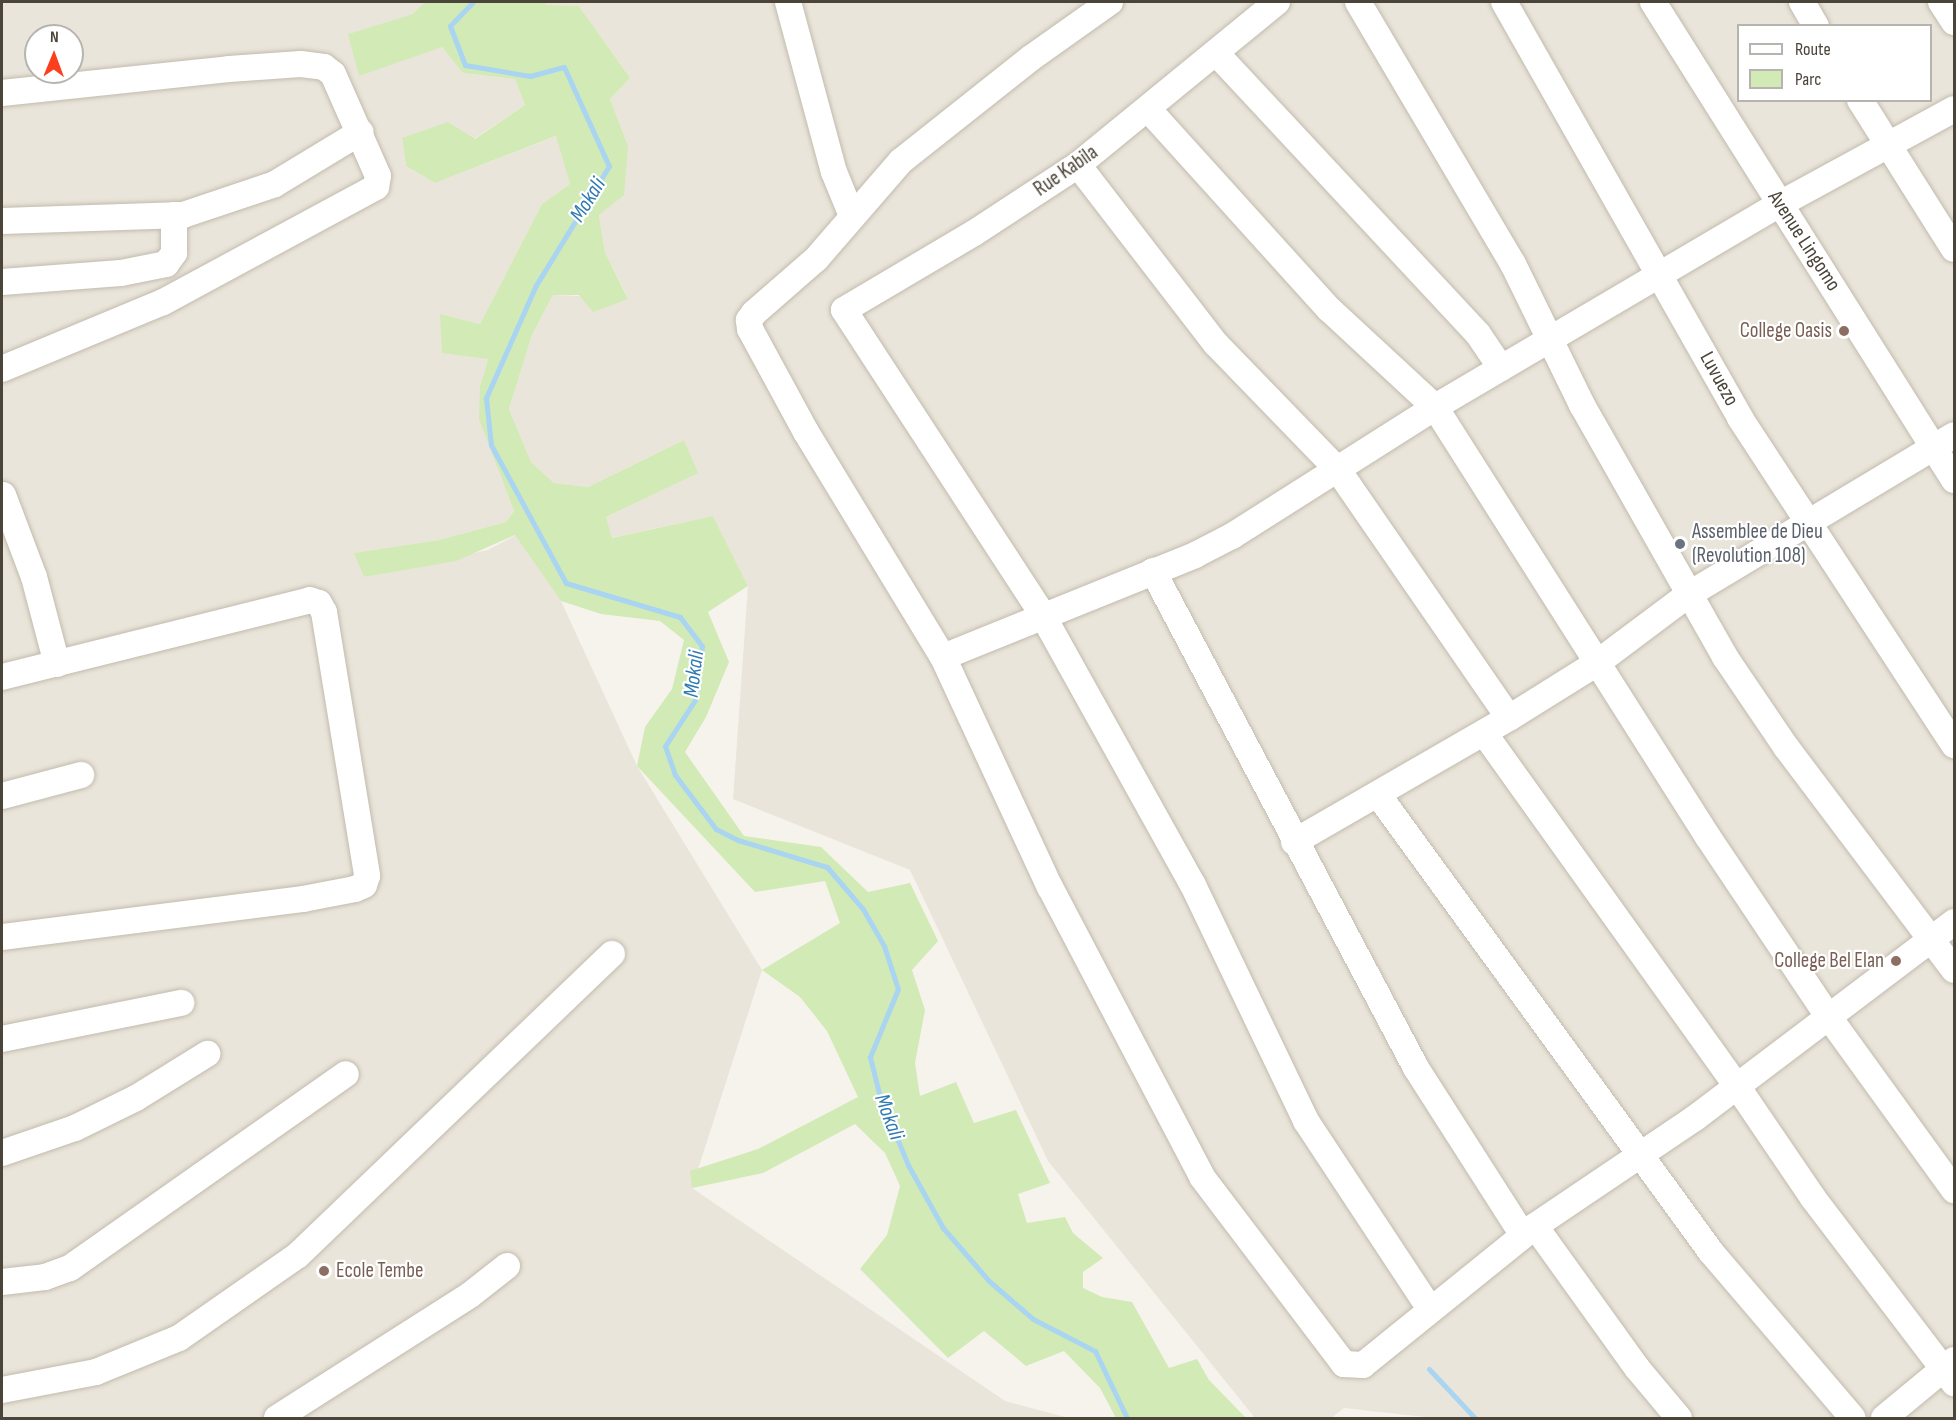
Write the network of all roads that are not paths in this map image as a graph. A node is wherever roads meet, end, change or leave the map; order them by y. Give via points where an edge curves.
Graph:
1 (788, 2) edge
2 (1110, 2) edge
3 (1277, 2) edge
4 (1358, 2) edge
5 (1504, 2) edge
6 (1653, 2) edge
7 (1802, 2) edge
8 (1941, 2) edge
9 (1954, 22) edge
10 (1815, 24) edge
11 (1216, 53) junction
12 (2, 93) edge
13 (1861, 102) edge
14 (1954, 109) edge
15 (1148, 110) junction
16 (361, 132) junction
17 (1888, 147) junction
18 (1078, 165) junction
19 (1780, 204) junction
20 (174, 215) junction
21 (852, 216) junction
22 (2, 221) edge
23 (1954, 249) edge
24 (1662, 274) junction
25 (2, 282) edge
26 (1551, 342) junction
27 (1501, 368) junction
28 (2, 369) edge
29 (1435, 407) junction
30 (1944, 442) edge
31 (1338, 470) junction
32 (1954, 480) edge
33 (8, 491) edge
34 (1810, 525) junction
35 (1153, 571) junction
36 (1688, 595) junction
37 (1042, 614) junction
38 (943, 657) junction
39 (1597, 663) junction
40 (57, 664) junction
41 (2, 677) edge
42 (1509, 718) junction
43 (1484, 733) junction
44 (1954, 745) edge
45 (81, 775) dead end
46 (2, 796) edge
47 (1379, 796) junction
48 (1294, 842) junction
49 (1954, 922) edge
50 (2, 937) edge
51 (1933, 940) junction
52 (612, 954) dead end
53 (1954, 970) edge
54 (181, 1003) dead end
55 (1828, 1016) junction
56 (2, 1039) edge
57 (207, 1054) dead end
58 (346, 1074) dead end
59 (1737, 1086) junction
60 (2, 1153) edge
61 (1640, 1154) junction
62 (1954, 1190) edge
63 (1529, 1231) junction
64 (507, 1266) dead end
65 (2, 1282) edge
66 (1430, 1309) junction
67 (1951, 1370) edge
68 (2, 1390) edge
69 (277, 1419) edge
70 (1679, 1419) edge
71 (1853, 1419) edge
72 (1884, 1419) edge

1 - 21 street via 834,172
2 - 21 street via 901,161
3 - 11 street, Rue Kabila
4 - 26 street via 1513,264
5 - 24 street, Luvuezo
6 - 19 street, Avenue Lingomo
7 - 10 street
8 - 9 street
11 - 15 street, Rue Kabila
11 - 27 street via 1478,334
12 - 16 street via 314,64 333,74
13 - 17 street
14 - 17 street
15 - 18 street, Rue Kabila
15 - 29 street via 1329,309
16 - 20 street via 275,184 224,204
16 - 28 street via 377,168 376,187 163,302
17 - 19 street
17 - 23 street
18 - 31 street via 1209,335
18 - 37 street, Rue Kabila via 974,233 847,305 847,318
19 - 24 street
19 - 30 street, Avenue Lingomo via 1866,335
20 - 22 street
20 - 25 street via 174,253 166,264 121,273
21 - 38 street via 816,259 748,320 760,353
24 - 26 street
24 - 34 street, Luvuezo via 1740,418
26 - 27 street
26 - 36 street
27 - 29 street
29 - 31 street
29 - 39 street
30 - 32 street, Avenue Lingomo
30 - 34 street
31 - 35 street via 1258,522 1195,555
31 - 42 street
33 - 40 street
34 - 36 street
34 - 44 street, Luvuezo
35 - 37 street
35 - 48 street
36 - 39 street
36 - 51 street via 1786,747
37 - 38 street
37 - 66 street via 1193,885 1306,1121
38 - 66 street via 1050,887 1202,1177 1344,1364 1363,1365
39 - 42 street
39 - 55 street
40 - 41 street
40 - 50 street via 310,600 319,603 324,612 367,876 364,885 354,890 303,899
42 - 43 street
43 - 47 street
43 - 59 street
45 - 46 street
47 - 48 street
47 - 61 street
48 - 63 street via 1416,1068
49 - 51 street
51 - 53 street
51 - 55 street
52 - 68 street via 298,1255 179,1338 96,1372
54 - 56 street
55 - 59 street
55 - 62 street
57 - 60 street via 136,1098 75,1128
58 - 65 street via 70,1268 45,1277
59 - 61 street
59 - 67 street via 1813,1198
61 - 63 street
61 - 71 street via 1711,1252
63 - 66 street
63 - 70 street
64 - 69 street via 470,1295
67 - 72 street

